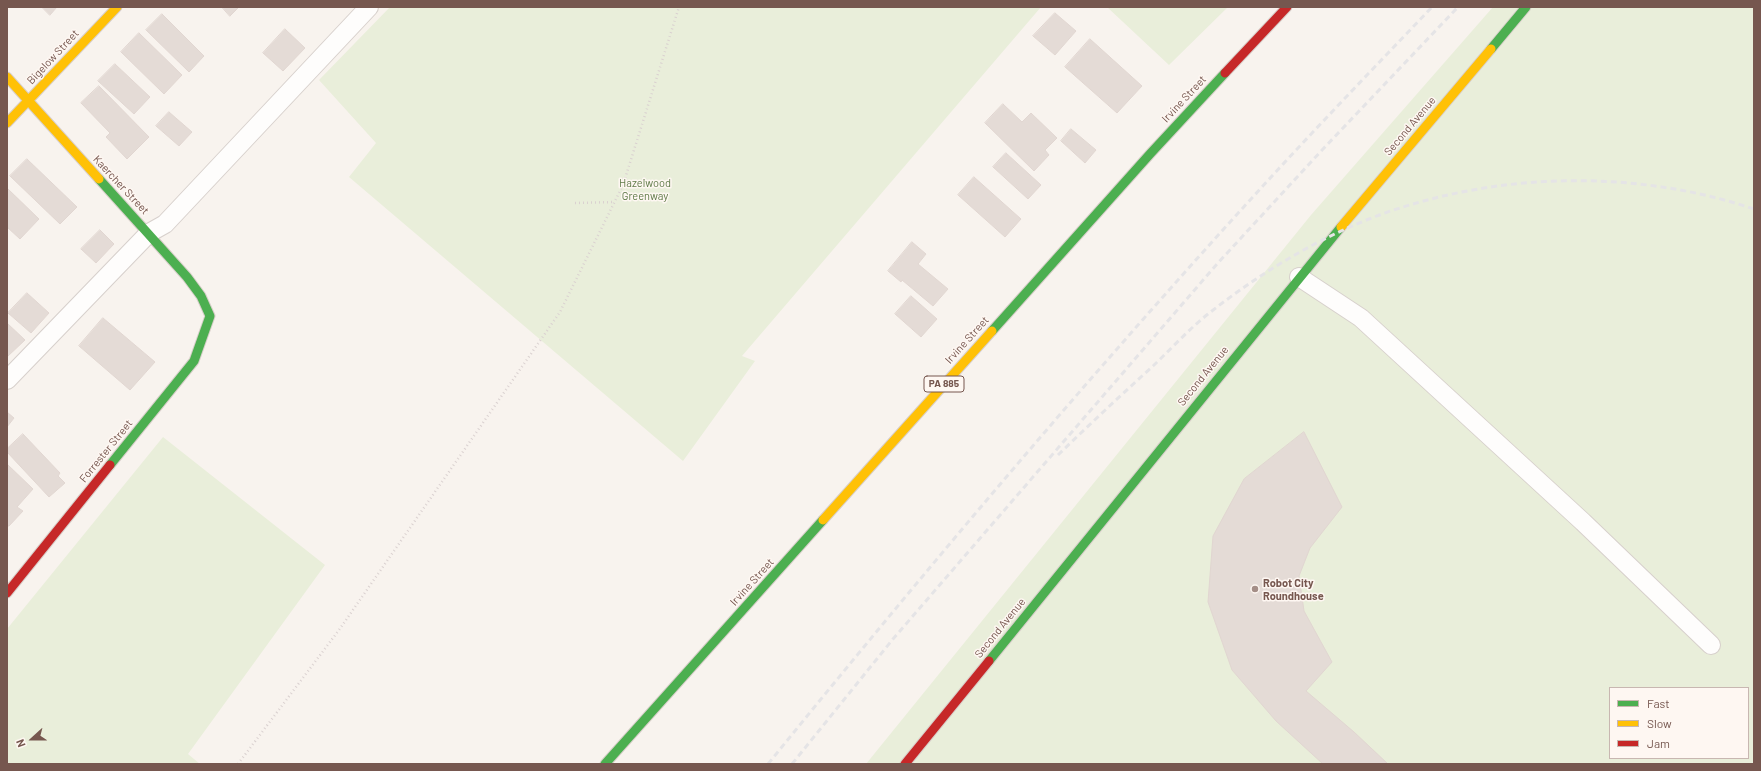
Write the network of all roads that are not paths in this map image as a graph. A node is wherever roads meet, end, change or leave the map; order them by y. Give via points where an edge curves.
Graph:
1 (117, 7) edge
2 (368, 7) edge
3 (1287, 7) edge
4 (1526, 7) edge
5 (7, 76) edge
6 (28, 101) junction
7 (7, 123) edge
8 (149, 233) junction
9 (1299, 277) junction
10 (210, 316) joint
11 (7, 380) edge
12 (7, 593) edge
13 (1711, 645) dead end
14 (605, 764) edge
15 (905, 764) edge

1 - 6 street, Bigelow Street
2 - 8 lane via 165,224
3 - 14 street, Irvine Street / PA 885 via 1150,154
4 - 9 street, Second Avenue
5 - 6 street, Kaercher Street
6 - 7 street, Bigelow Street
6 - 8 street, Kaercher Street
8 - 10 street, Kaercher Street via 201,296
8 - 11 lane
9 - 13 lane via 1361,318 1583,522
9 - 15 street, Second Avenue
10 - 12 street, Forrester Street via 194,361

